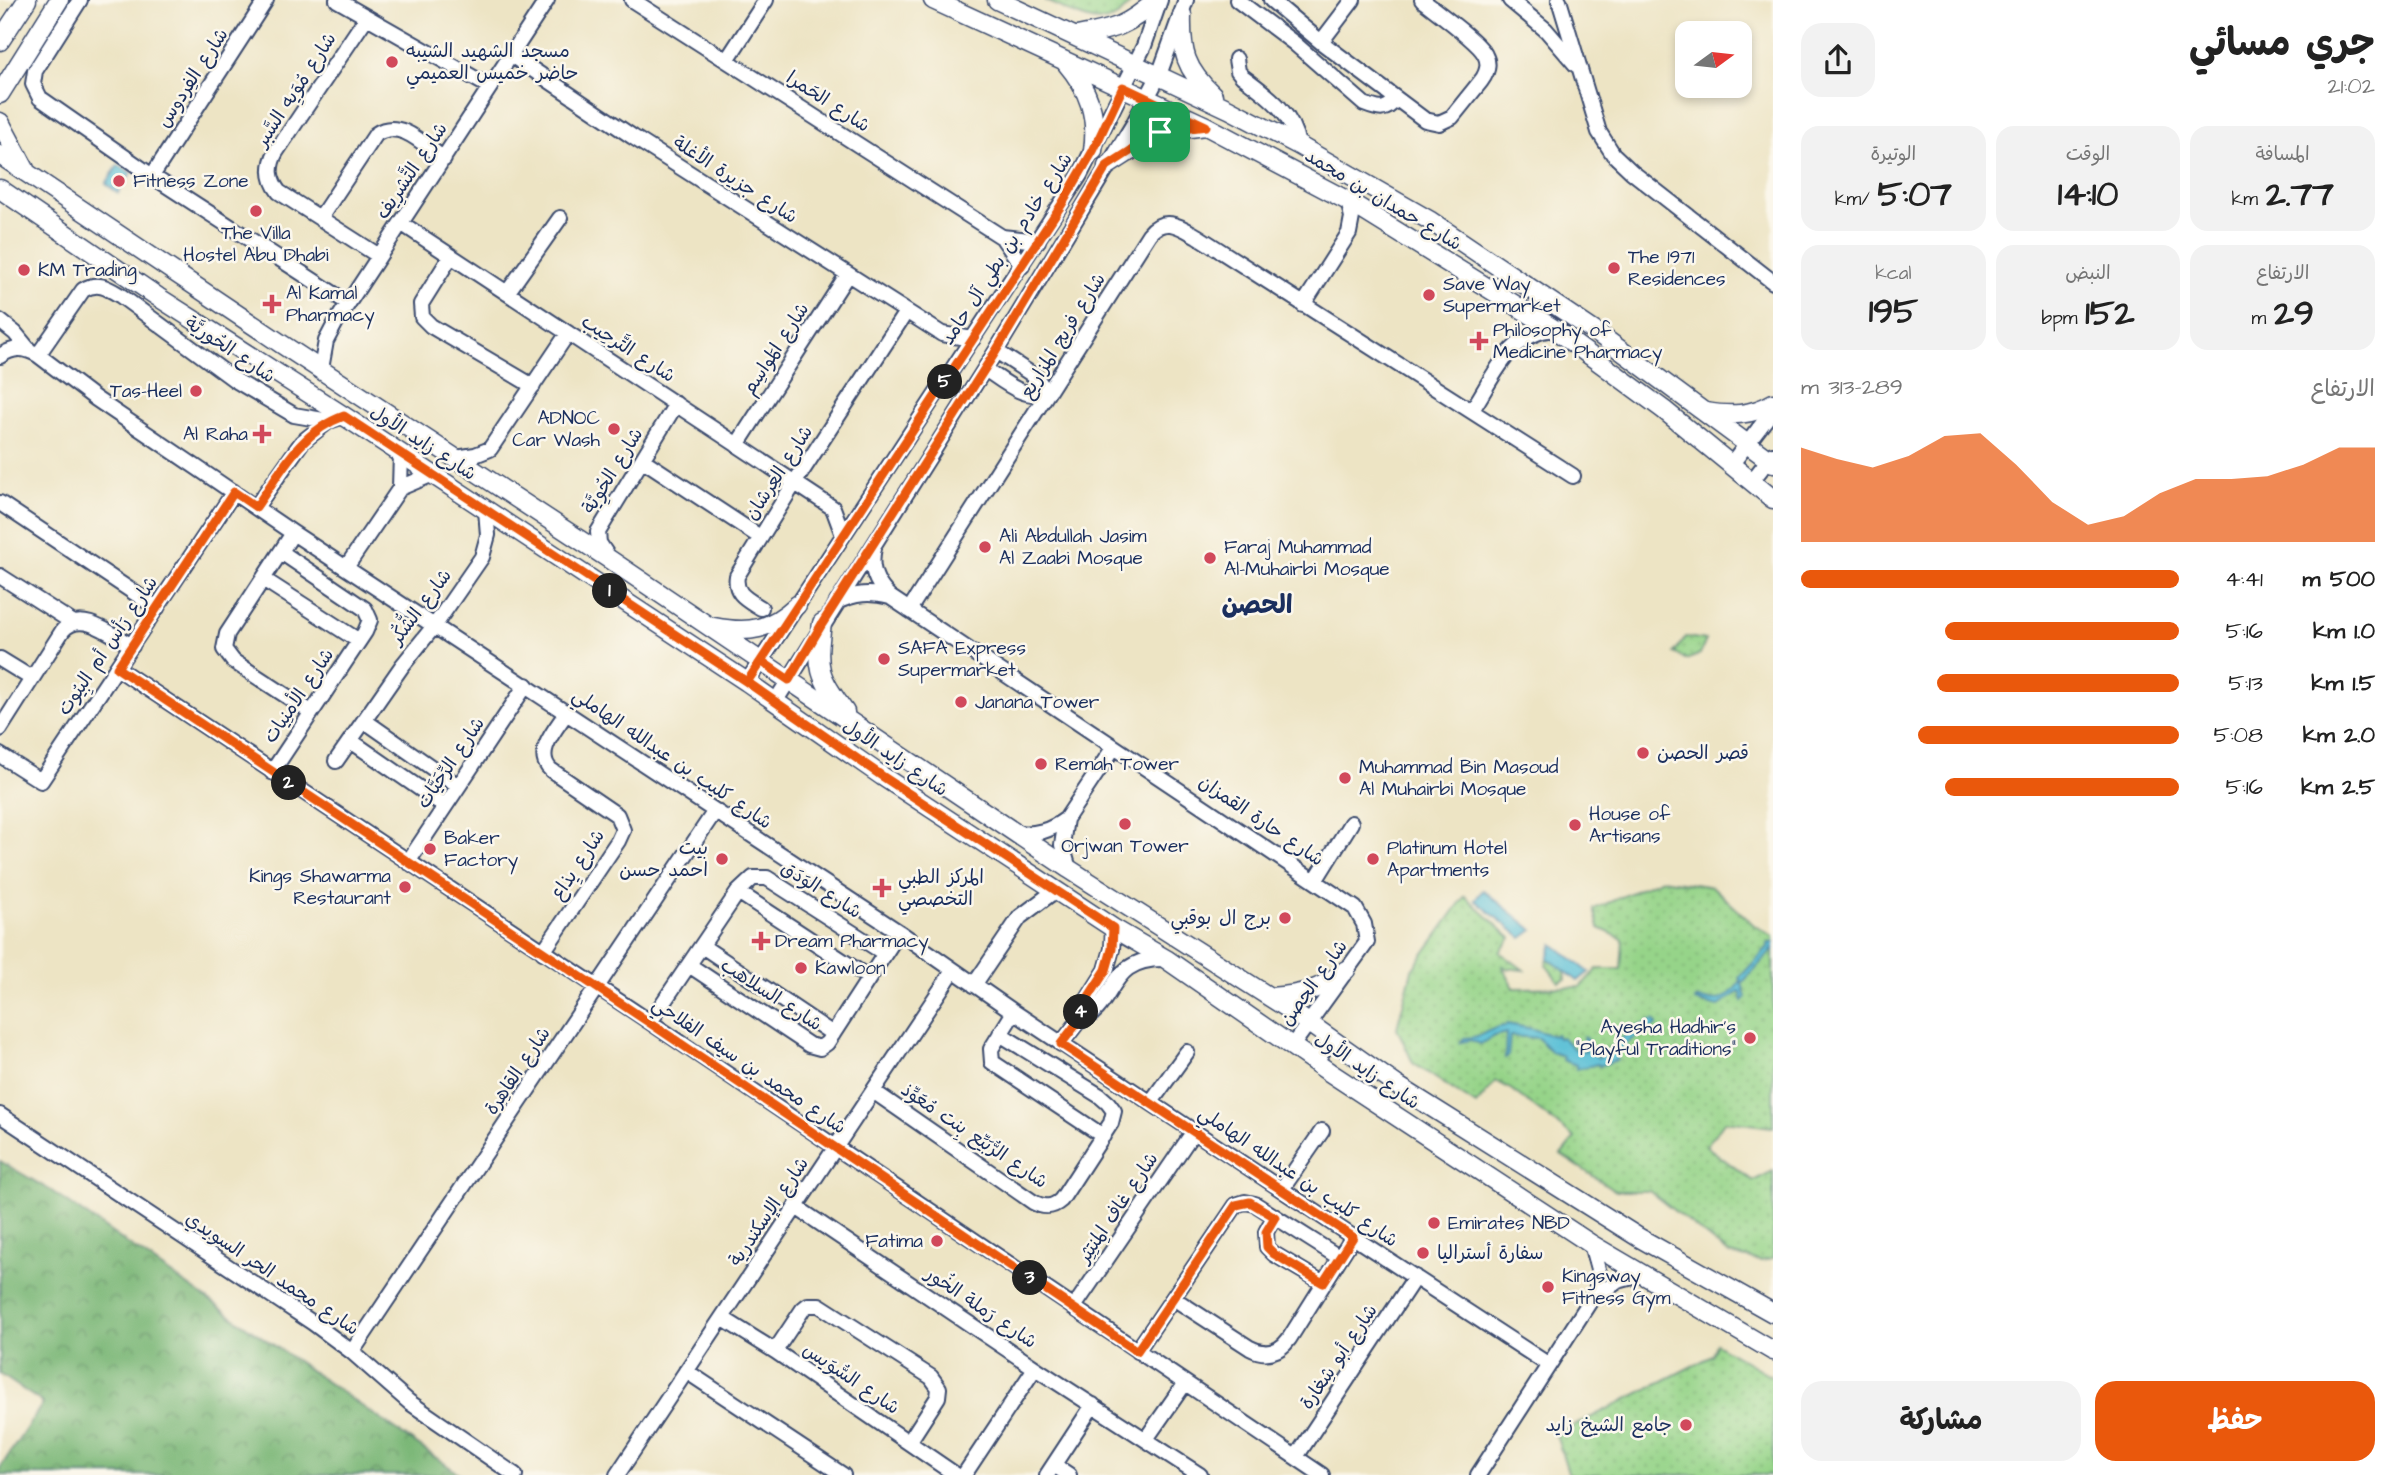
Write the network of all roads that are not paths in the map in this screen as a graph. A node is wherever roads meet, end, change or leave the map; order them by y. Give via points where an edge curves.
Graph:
1 (27, 0) edge
2 (59, 0) edge
3 (80, 0) edge
4 (266, 0) edge
5 (337, 0) edge
6 (547, 0) edge
7 (632, 0) edge
8 (765, 0) edge
9 (933, 0) edge
10 (997, 0) edge
11 (1159, 0) edge
12 (1237, 0) edge
13 (1271, 0) edge
14 (1353, 0) edge
15 (1422, 0) edge
16 (1510, 0) edge
17 (1559, 0) edge
18 (1184, 8) edge
19 (1292, 17) junction
20 (366, 18) junction
21 (1567, 27) junction
22 (1546, 30) junction
23 (1077, 36) junction
24 (0, 41) edge
25 (1321, 42) junction
26 (1294, 43) junction
27 (511, 55) junction
28 (1061, 58) junction
29 (1236, 59) dead end
30 (727, 60) junction
31 (1135, 64) junction
32 (1579, 69) junction
33 (1159, 75) junction
34 (490, 87) junction
35 (1123, 87) junction
36 (0, 94) edge
37 (1147, 99) junction
38 (1396, 99) junction
39 (1229, 108) junction
40 (0, 122) edge
41 (1206, 126) junction
42 (1298, 145) junction
43 (1093, 151) junction
44 (0, 155) edge
45 (444, 159) junction
46 (1107, 166) junction
47 (28, 175) junction
48 (152, 176) junction
49 (0, 190) edge
50 (1348, 201) junction
51 (320, 218) junction
52 (560, 218) dead end
53 (401, 223) junction
54 (1002, 237) junction
55 (1038, 241) junction
56 (379, 256) junction
57 (451, 256) junction
58 (1022, 266) junction
59 (847, 275) junction
60 (1773, 282) edge
61 (508, 293) junction
62 (348, 303) junction
63 (1303, 305) junction
64 (906, 312) junction
65 (0, 321) edge
66 (1553, 329) junction
67 (568, 333) junction
68 (942, 334) junction
69 (973, 339) junction
70 (996, 351) junction
71 (33, 353) junction
72 (0, 356) edge
73 (959, 361) junction
74 (321, 369) junction
75 (985, 369) junction
76 (533, 386) junction
77 (1773, 403) edge
78 (676, 404) junction
79 (1472, 410) junction
80 (1773, 410) edge
81 (1706, 412) junction
82 (294, 415) junction
83 (337, 419) junction
84 (302, 442) junction
85 (1748, 443) junction
86 (737, 444) junction
87 (401, 453) junction
88 (456, 458) junction
89 (1772, 459) edge
90 (643, 460) junction
91 (1731, 465) junction
92 (433, 474) junction
93 (1573, 476) dead end
94 (795, 482) junction
95 (1751, 482) junction
96 (400, 488) junction
97 (234, 492) junction
98 (1773, 499) edge
99 (0, 503) edge
100 (864, 503) junction
101 (256, 507) junction
102 (833, 508) junction
103 (486, 510) junction
104 (293, 533) junction
105 (843, 535) junction
106 (760, 537) junction
107 (875, 544) junction
108 (281, 552) junction
109 (610, 559) junction
110 (347, 566) junction
111 (0, 576) edge
112 (263, 579) junction
113 (890, 597) junction
114 (837, 602) junction
115 (797, 605) junction
116 (761, 607) dead end
117 (157, 608) junction
118 (909, 610) junction
119 (72, 622) junction
120 (705, 624) junction
121 (822, 624) junction
122 (435, 625) junction
123 (359, 641) junction
124 (132, 646) junction
125 (0, 659) edge
126 (761, 661) junction
127 (117, 668) junction
128 (31, 678) junction
129 (789, 680) junction
130 (747, 682) junction
131 (526, 685) junction
132 (775, 702) junction
133 (311, 712) junction
134 (567, 712) junction
135 (365, 721) junction
136 (853, 723) junction
137 (0, 729) edge
138 (351, 741) junction
139 (1114, 747) junction
140 (0, 755) edge
141 (336, 761) dead end
142 (272, 772) junction
143 (458, 786) junction
144 (444, 806) junction
145 (715, 811) junction
146 (1066, 820) junction
147 (1351, 823) dead end
148 (1016, 833) junction
149 (408, 862) junction
150 (1069, 869) junction
151 (1315, 881) junction
152 (740, 890) junction
153 (1056, 890) junction
154 (1113, 928) junction
155 (899, 932) junction
156 (1367, 942) joint
157 (702, 946) junction
158 (543, 952) junction
159 (884, 953) junction
160 (1167, 959) junction
161 (689, 965) junction
162 (1346, 970) junction
163 (953, 971) junction
164 (869, 978) junction
165 (974, 985) junction
166 (597, 988) junction
167 (1270, 997) junction
168 (1014, 1012) junction
169 (1078, 1022) junction
170 (650, 1023) junction
171 (1309, 1023) junction
172 (1000, 1034) junction
173 (831, 1037) junction
174 (1332, 1039) junction
175 (1061, 1044) junction
176 (1292, 1046) junction
177 (1187, 1052) dead end
178 (1315, 1062) junction
179 (873, 1091) junction
180 (1151, 1102) junction
181 (0, 1115) edge
182 (1194, 1130) junction
183 (1322, 1131) dead end
184 (1103, 1136) junction
185 (835, 1147) junction
186 (1282, 1189) junction
187 (796, 1207) junction
188 (1275, 1217) junction
189 (1353, 1237) junction
190 (1591, 1244) junction
191 (1340, 1258) junction
192 (1640, 1275) junction
193 (1415, 1278) junction
194 (1323, 1283) junction
195 (1173, 1298) junction
196 (1591, 1301) junction
197 (1074, 1307) junction
198 (1773, 1313) edge
199 (722, 1318) junction
200 (775, 1351) junction
201 (1137, 1351) junction
202 (1773, 1351) edge
203 (352, 1352) junction
204 (1549, 1365) junction
205 (1035, 1368) junction
206 (686, 1371) junction
207 (1185, 1383) junction
208 (1093, 1405) junction
209 (1146, 1439) junction
210 (909, 1442) junction
211 (1296, 1457) junction
212 (1051, 1470) edge
213 (1197, 1474) edge
214 (515, 1475) edge
215 (617, 1475) edge
216 (843, 1475) edge
217 (956, 1475) edge
218 (964, 1475) edge
219 (1069, 1475) edge
220 (1322, 1475) edge
221 (1478, 1475) edge

1 - 24 main road
2 - 36 main road
3 - 48 street via 38,66 35,90
4 - 48 street, شارع الفِردوس
5 - 20 street
6 - 27 street, شارع التَّشرِيف
7 - 30 street, شارع الحَمرا
8 - 30 street
9 - 28 main road, شارع حمدان بن محمد
10 - 23 main road, شارع حمدان بن محمد
11 - 23 main road via 1118,28
11 - 31 street, شارع خادم بن بطي آل حامد
12 - 26 street
13 - 19 street
14 - 25 street
15 - 38 street via 1482,49 1487,69 1446,121 1425,120
16 - 22 street
17 - 21 street
18 - 33 street, شارع خادم بن بطي آل حامد
18 - 39 main road via 1181,36 1186,62
19 - 25 street
19 - 26 street
20 - 34 street
20 - 51 street, شارع مُوَيِه السَّبر via 272,160 271,177 279,192
21 - 22 street via 1556,33
21 - 32 street
22 - 32 street
23 - 31 main road, شارع حمدان بن محمد
25 - 38 street
26 - 38 street via 1364,104 1378,110 1389,108
27 - 34 street, شارع التَّشرِيف
27 - 59 street, شارع جزيرة الأغلة
28 - 35 main road, شارع حمدان بن محمد
28 - 43 main road via 1091,101
29 - 42 street via 1242,76 1289,118
30 - 54 street, شارع الحَمرا
31 - 33 main road, شارع حمدان بن محمد
31 - 35 street, شارع خادم بن بطي آل حامد
32 - 60 street via 1594,120 1613,154
33 - 37 street, شارع خادم بن بطي آل حامد
33 - 39 main road, شارع حمدان بن محمد
34 - 45 street, شارع التَّشرِيف
35 - 37 main road, شارع حمدان بن محمد
35 - 43 street, شارع خادم بن بطي آل حامد
37 - 41 main road, شارع حمدان بن محمد
37 - 46 street, شارع خادم بن بطي آل حامد
39 - 42 main road, شارع حمدان بن محمد
40 - 47 main road
41 - 46 main road via 1160,132
41 - 50 main road, شارع حمدان بن محمد
42 - 81 main road, شارع حمدان بن محمد via 1429,220
43 - 55 street, شارع خادم بن بطي آل حامد
44 - 47 main road, شارع زايد الأول
45 - 51 street via 399,129 383,130
45 - 53 street, شارع التَّشرِيف
46 - 70 street, شارع خادم بن بطي آل حامد
47 - 74 main road, شارع زايد الأول
48 - 62 street
49 - 83 main road, شارع زايد الأول
50 - 63 street via 1349,233
50 - 66 main road, شارع حمدان بن محمد
51 - 56 street, شارع مُوَيِه السَّبر
52 - 61 street
53 - 56 street, شارع التَّشرِيف
53 - 57 street, شارع التَّرحِيب
54 - 55 street, شارع الحَمرا
54 - 58 street, شارع الحَمرا
55 - 58 street, شارع خادم بن بطي آل حامد
56 - 62 street, شارع التَّشرِيف
57 - 61 street, شارع التَّرحِيب
57 - 76 street via 421,304 422,317
58 - 69 street, شارع خادم بن بطي آل حامد
59 - 64 street, شارع جزيرة الأغلة
59 - 86 street, شارع المَواسِم
61 - 67 street, شارع التَّرحِيب
62 - 74 street, شارع التَّشرِيف via 329,335
63 - 79 street, شارع فريج المزاريع
63 - 118 street, شارع فريج المزاريع via 1179,226 1166,223 1154,228
64 - 68 street, شارع جزيرة الأغلة
64 - 94 street, شارع العِرشان
65 - 71 street, شارع كليب بن عبدالله الهاملي
66 - 79 street via 1531,333 1513,347
66 - 91 main road, شارع حمدان بن محمد
67 - 76 street
67 - 78 street, شارع التَّرحِيب
68 - 69 street, شارع جزيرة الأغلة
68 - 73 street, شارع جزيرة الأغلة
69 - 73 street, شارع خادم بن بطي آل حامد
70 - 75 street, شارع خادم بن بطي آل حامد
70 - 75 street via 1036,377 1046,391 1027,394
71 - 72 street via 17,348
71 - 82 street, شارع الحُوريَّة via 83,290 103,286 235,380
71 - 97 street, شارع كليب بن عبدالله الهاملي
73 - 100 street, شارع خادم بن بطي آل حامد
74 - 88 main road, شارع زايد الأول
75 - 107 street, شارع خادم بن بطي آل حامد
76 - 88 street via 490,449
77 - 81 main road via 1756,412
78 - 86 street, شارع التَّرحِيب
78 - 90 street, شارع الحُوِيَّة
79 - 93 street, شارع فريج المزاريع
80 - 85 street
81 - 85 main road, شارع حمدان بن محمد
82 - 83 street, شارع الحُوريَّة
82 - 84 street
83 - 84 street
83 - 87 main road, شارع زايد الأول
84 - 101 street
85 - 89 main road, شارع حمدان بن محمد
85 - 91 street
86 - 94 street, شارع التَّرحِيب
87 - 92 main road, شارع زايد الأول
87 - 96 street
88 - 109 main road, شارع زايد الأول
89 - 95 street
90 - 106 street, شارع العِرشان
90 - 109 street, شارع الحُوِيَّة via 598,532 598,543
91 - 95 main road, شارع حمدان بن محمد
92 - 96 street
92 - 103 main road, شارع زايد الأول
94 - 102 street, شارع التَّرحِيب
94 - 106 street, شارع العِرشان
95 - 98 main road, شارع حمدان بن محمد
96 - 110 street
97 - 101 street, شارع كليب بن عبدالله الهاملي
97 - 117 street, شارع رَأس أم البِيُوت
99 - 117 street
100 - 102 street
100 - 105 street, شارع خادم بن بطي آل حامد
101 - 104 street, شارع كليب بن عبدالله الهاملي
102 - 105 street
103 - 122 street, شارع الشُّكُر via 488,535 482,556
103 - 130 main road, شارع زايد الأول
104 - 108 street
104 - 110 street, شارع كليب بن عبدالله الهاملي
105 - 115 street, شارع خادم بن بطي آل حامد
106 - 116 street via 736,581 741,595
107 - 113 street, شارع حارة القمزان via 874,573
107 - 114 street, شارع خادم بن بطي آل حامد
108 - 112 street
108 - 123 street, شارع الأمنِيات via 365,610 370,621
109 - 120 main road, شارع زايد الأول
110 - 122 street, شارع كليب بن عبدالله الهاملي
111 - 119 street
112 - 123 street, شارع الأمنِيات
112 - 133 street via 227,634 224,649 233,661
113 - 114 street via 857,594
113 - 118 street, شارع حارة القمزان
114 - 121 street, شارع خادم بن بطي آل حامد
115 - 120 main road via 777,622 759,629
115 - 126 street, شارع خادم بن بطي آل حامد
117 - 124 street, شارع رَأس أم البِيُوت
118 - 139 street, شارع حارة القمزان
119 - 124 street via 87,622
119 - 128 street
120 - 126 main road, شارع زايد الأول
121 - 129 street, شارع خادم بن بطي آل حامد
121 - 136 main road via 819,671
122 - 131 street, شارع كليب بن عبدالله الهاملي
122 - 135 street, شارع الشُّكُر
123 - 133 street, شارع الأمنِيات
124 - 127 street, شارع رَأس أم البِيُوت
125 - 128 street
126 - 129 main road, شارع زايد الأول
126 - 130 street, شارع خادم بن بطي آل حامد
127 - 140 street, شارع رَأس أم البِيُوت via 41,781
127 - 142 street, شارع محمد بن سيف الفلاحي
128 - 137 street
129 - 132 street, شارع خادم بن بطي آل حامد
129 - 136 main road, شارع زايد الأول
130 - 132 main road, شارع زايد الأول
131 - 134 street, شارع كليب بن عبدالله الهاملي
131 - 143 street, شارع الرِّحَيَّات
132 - 153 main road, شارع زايد الأول
133 - 142 street, شارع الأمنِيات
134 - 145 street, شارع كليب بن عبدالله الهاملي
134 - 158 street, شارع يِذاع via 544,750 544,761 617,815 623,830
135 - 138 street, شارع الشُّكُر
135 - 143 street
136 - 148 main road, شارع زايد الأول
138 - 141 street, شارع الشُّكُر
138 - 144 street
139 - 146 street
139 - 151 street, شارع حارة القمزان
142 - 149 street, شارع محمد بن سيف الفلاحي
143 - 144 street, شارع الرِّحَيَّات
144 - 149 street, شارع الرِّحَيَّات
145 - 155 street, شارع كليب بن عبدالله الهاملي
145 - 166 street, شارع القاهِرة
146 - 148 street via 1038,833
146 - 150 street via 1062,845
147 - 151 street
148 - 150 main road, شارع زايد الأول
149 - 158 street, شارع محمد بن سيف الفلاحي
150 - 167 main road, شارع زايد الأول
151 - 156 street, شارع حارة القمزان via 1355,908
152 - 157 street
152 - 159 street, شارع الوَدَق via 753,878 767,878
152 - 164 street
153 - 154 main road, شارع زايد الأول
153 - 165 street via 1020,917
154 - 160 main road, شارع زايد الأول
154 - 169 street via 1106,970
155 - 159 street, شارع السلاهب
155 - 163 street, شارع كليب بن عبدالله الهاملي
156 - 162 street, شارع الحِصن
157 - 161 street
157 - 173 street
158 - 166 street, شارع محمد بن سيف الفلاحي
159 - 164 street, شارع السلاهب
160 - 169 street via 1139,962 1123,971 1093,1013
160 - 176 main road, شارع زايد الأول
161 - 170 street
161 - 173 street, شارع السلاهب via 813,1047 820,1048
162 - 167 main road via 1315,990
162 - 171 street, شارع الحِصن
163 - 165 street, شارع كليب بن عبدالله الهاملي
163 - 179 street, شارع الإسكندرية
164 - 173 street, شارع السلاهب
165 - 168 street, شارع كليب بن عبدالله الهاملي
166 - 170 street, شارع محمد بن سيف الفلاحي
166 - 203 street, شارع القاهِرة
167 - 171 main road, شارع زايد الأول
168 - 172 street
168 - 175 street, شارع كليب بن عبدالله الهاملي
169 - 175 street
170 - 185 street, شارع محمد بن سيف الفلاحي
171 - 174 main road, شارع زايد الأول
171 - 176 street, شارع الحِصن
172 - 184 street via 990,1054 995,1066
172 - 184 street, شارع الرُّبَيِّع بِنت مُعَوِّذ via 1108,1102 1114,1116
174 - 178 street
174 - 198 main road, شارع زايد الأول via 1398,1086 1638,1237
175 - 180 street, شارع كليب بن عبدالله الهاملي
176 - 178 main road, شارع زايد الأول
177 - 180 street
178 - 190 main road, شارع زايد الأول
179 - 184 street, شارع الرُّبَيِّع بِنت مُعَوِّذ via 1045,1207 1061,1200
179 - 185 street, شارع الإسكندرية
180 - 182 street, شارع كليب بن عبدالله الهاملي
181 - 203 street, شارع محمد الحر السويدي
182 - 186 street, شارع كليب بن عبدالله الهاملي
182 - 197 street, شارع غاف المِنتِثِر
183 - 186 street
185 - 187 street, شارع الإسكندرية
185 - 197 street, شارع محمد بن سيف الفلاحي
186 - 189 street, شارع كليب بن عبدالله الهاملي
187 - 199 street, شارع الإسكندرية
187 - 205 street, شارع رَملة الخُور
188 - 191 street
188 - 194 street via 1266,1232 1267,1247
188 - 195 street via 1250,1202 1236,1205
189 - 191 street
189 - 193 street, شارع كليب بن عبدالله الهاملي
190 - 192 main road, شارع زايد الأول
190 - 196 street via 1599,1273
191 - 194 street
192 - 196 street via 1618,1281
192 - 202 main road, شارع زايد الأول
193 - 204 street, شارع كليب بن عبدالله الهاملي
193 - 211 street, شارع أبو شِغارة
194 - 195 street via 1285,1345 1272,1352 1257,1352
195 - 201 street
196 - 204 street
197 - 201 street, شارع محمد بن سيف الفلاحي
199 - 200 street, شارع السُّوَيس
199 - 206 street, شارع الإسكندرية
200 - 210 street, شارع السُّوَيس
200 - 210 street via 803,1309 819,1305 938,1383 938,1397
201 - 207 street, شارع محمد بن سيف الفلاحي
203 - 214 street, شارع محمد الحر السويدي via 410,1402
204 - 221 street
205 - 208 street, شارع رَملة الخُور
205 - 218 street
206 - 215 street, شارع الإسكندرية
206 - 216 street
207 - 209 street
207 - 211 street, شارع محمد بن سيف الفلاحي
208 - 209 street, شارع رَملة الخُور
208 - 212 street
209 - 213 street, شارع رَملة الخُور
210 - 217 street, شارع السُّوَيس
211 - 220 street, شارع محمد بن سيف الفلاحي
212 - 219 street

